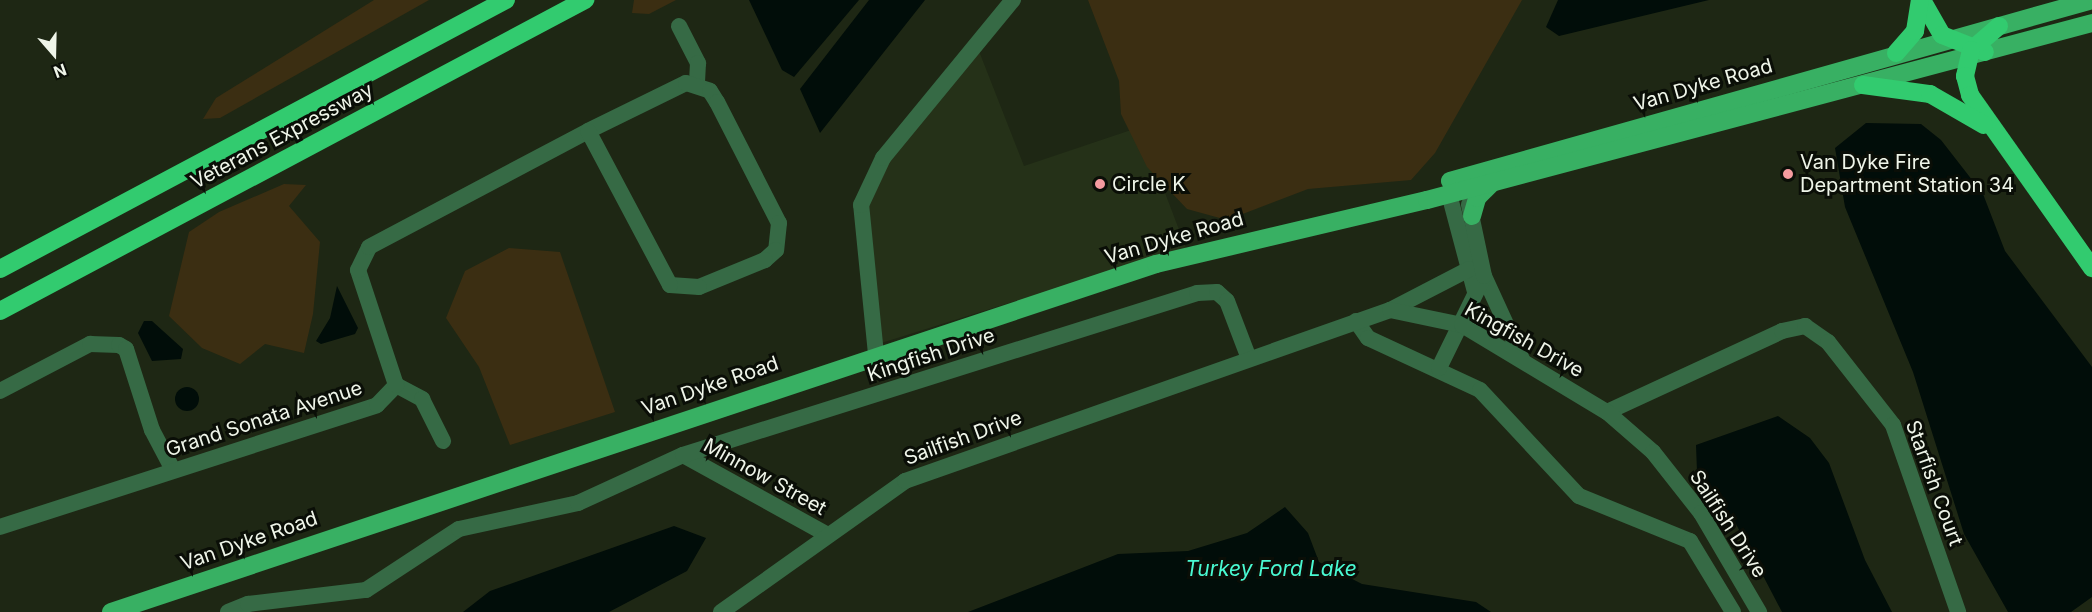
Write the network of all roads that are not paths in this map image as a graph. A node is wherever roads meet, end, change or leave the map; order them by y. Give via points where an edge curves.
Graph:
1 (506, 0) edge
2 (585, 0) edge
3 (1013, 0) edge
4 (1921, 0) edge
5 (2092, 0) edge
6 (2092, 23) edge
7 (679, 26) dead end
8 (1999, 26) junction
9 (1948, 39) junction
10 (1896, 53) junction
11 (1975, 53) junction
12 (697, 84) junction
13 (1863, 85) junction
14 (588, 131) junction
15 (1992, 132) junction
16 (1492, 183) junction
17 (1456, 188) junction
18 (1472, 216) junction
19 (2092, 268) edge
20 (0, 269) edge
21 (1477, 272) junction
22 (1390, 310) junction
23 (0, 311) edge
24 (1356, 321) junction
25 (1462, 325) junction
26 (876, 354) junction
27 (1248, 356) junction
28 (1524, 362) junction
29 (1439, 368) junction
30 (396, 385) junction
31 (0, 391) edge
32 (1607, 412) junction
33 (443, 441) dead end
34 (683, 455) junction
35 (173, 470) junction
36 (0, 527) edge
37 (828, 535) junction
38 (111, 612) edge
39 (228, 612) edge
40 (721, 612) edge
41 (1733, 612) edge
42 (1758, 612) edge
43 (1958, 612) edge

1 - 20 highway, Veterans Expressway
2 - 23 highway, Veterans Expressway
3 - 26 street via 883,158 861,205
4 - 9 highway via 1933,24
4 - 10 highway via 1915,32
5 - 8 main road, Van Dyke Road
6 - 11 main road, Van Dyke Road
7 - 12 street via 698,63
8 - 9 main road, Van Dyke Road
8 - 11 highway
9 - 10 main road, Van Dyke Road
9 - 11 highway
10 - 17 main road, Van Dyke Road
11 - 13 main road, Van Dyke Road
11 - 15 highway via 1967,86
12 - 14 street via 686,83
12 - 14 street via 717,102 779,223 780,241 765,260 699,287 670,285
13 - 15 highway via 1912,89 1946,100
13 - 16 main road, Van Dyke Road
14 - 30 street via 369,246 361,256 359,277
15 - 19 highway
16 - 17 main road, Van Dyke Road
16 - 18 main road via 1477,198
17 - 18 street
17 - 21 street
17 - 26 main road, Van Dyke Road via 1156,264
18 - 21 street
21 - 22 street
21 - 25 street via 1475,292
21 - 28 street
22 - 24 street, Kingfish Drive
22 - 25 street, Kingfish Drive
24 - 27 street, Kingfish Drive
24 - 29 street via 1368,338
25 - 28 street, Kingfish Drive
25 - 29 street
26 - 38 main road, Van Dyke Road
27 - 34 street, Kingfish Drive via 1227,302 1218,292 1197,293
27 - 37 street, Sailfish Drive via 905,481
28 - 32 street, Kingfish Drive
29 - 41 street via 1480,390 1579,496 1690,541
30 - 33 street via 422,399
30 - 35 street, Grand Sonata Avenue via 377,405
31 - 35 street via 90,344 119,345 126,349 152,430
32 - 42 street, Sailfish Drive via 1653,452 1701,513
32 - 43 street, Starfish Court via 1782,330 1805,326 1828,342 1893,425
34 - 37 street, Minnow Street
34 - 39 street, Kingfish Drive via 578,503 459,529 366,590 248,604
35 - 36 street, Grand Sonata Avenue
37 - 40 street, Sailfish Drive

